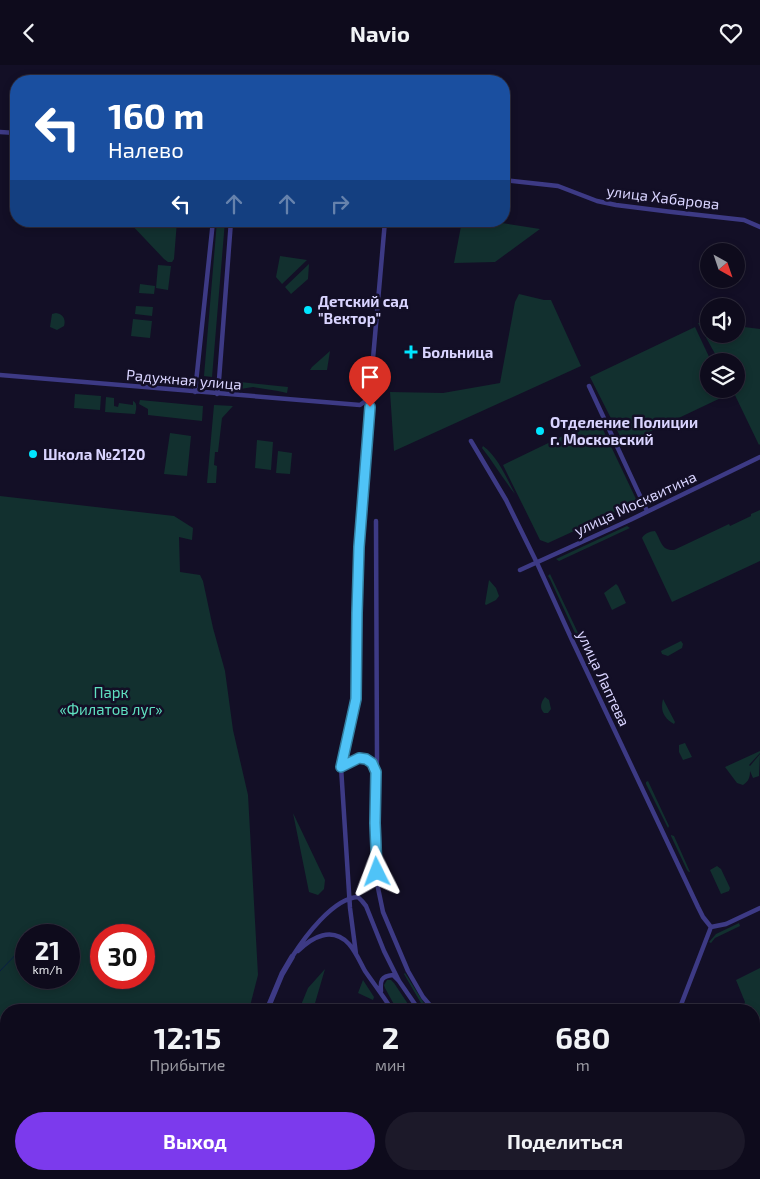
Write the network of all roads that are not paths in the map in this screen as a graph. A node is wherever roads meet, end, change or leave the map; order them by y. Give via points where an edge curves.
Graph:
1 (510, 181) edge
2 (212, 227) edge
3 (232, 227) edge
4 (384, 227) edge
5 (760, 227) edge
6 (0, 375) edge
7 (590, 386) dead end
8 (195, 392) junction
9 (217, 394) junction
10 (370, 407) dead end
11 (471, 441) dead end
12 (760, 457) edge
13 (647, 511) junction
14 (376, 521) dead end
15 (537, 563) junction
16 (520, 570) dead end
17 (341, 767) junction
18 (376, 772) junction
19 (760, 908) edge
20 (711, 927) junction
21 (356, 954) junction
22 (292, 957) junction
23 (399, 981) junction
24 (381, 993) junction
25 (270, 1004) edge
26 (388, 1004) edge
27 (415, 1004) edge
28 (429, 1004) edge
29 (681, 1004) edge

1 - 5 street, улица Хабарова via 558,186 616,205 744,220
2 - 8 street
3 - 9 street
4 - 9 street, Радужная улица via 370,393 364,403 358,406
6 - 8 street, Радужная улица
7 - 13 street
8 - 9 street, Радужная улица
10 - 17 street via 359,547 356,699
11 - 15 street, улица Лаптева via 506,500
12 - 13 street, улица Москвитина
13 - 15 street, улица Москвитина
14 - 18 street
15 - 16 street, улица Москвитина
15 - 20 street, улица Лаптева via 698,907
17 - 18 street via 359,758 366,759
17 - 21 street
18 - 28 street via 378,888 383,912 408,971
19 - 20 street via 726,924
20 - 29 street
21 - 22 street via 344,939 331,934 305,943
21 - 24 street
22 - 23 street via 319,922 347,899 358,897 366,906
22 - 25 street
23 - 24 street via 392,975 386,976 380,984
23 - 27 street
24 - 26 street

